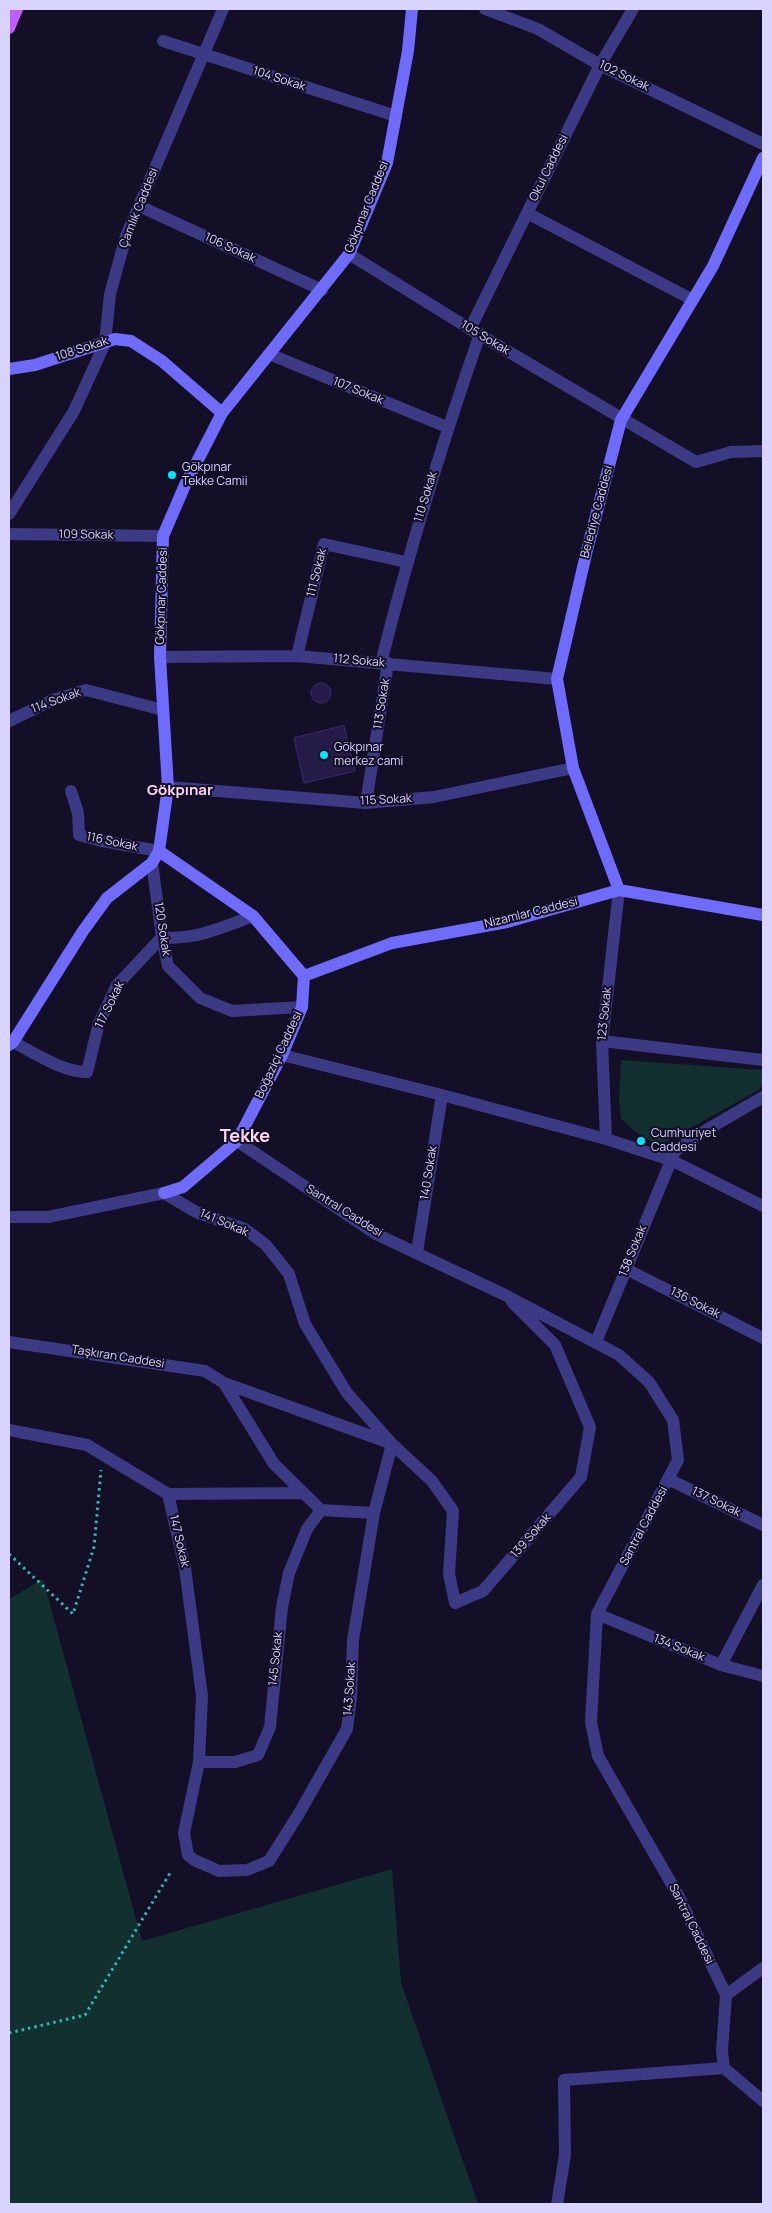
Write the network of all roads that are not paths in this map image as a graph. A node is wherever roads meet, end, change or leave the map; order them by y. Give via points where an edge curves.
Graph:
1 (18, 9) edge
2 (223, 9) edge
3 (412, 9) edge
4 (485, 9) edge
5 (633, 9) edge
6 (9, 28) edge
7 (163, 41) dead end
8 (204, 54) junction
9 (600, 65) junction
10 (396, 116) junction
11 (763, 144) edge
12 (763, 158) edge
13 (139, 206) junction
14 (527, 213) junction
15 (349, 254) junction
16 (322, 290) junction
17 (693, 300) junction
18 (475, 332) junction
19 (105, 343) junction
20 (269, 354) junction
21 (9, 369) edge
22 (222, 413) junction
23 (621, 420) junction
24 (447, 427) junction
25 (763, 451) edge
26 (9, 514) edge
27 (9, 534) edge
28 (163, 536) junction
29 (406, 562) junction
30 (297, 656) junction
31 (160, 657) junction
32 (384, 663) junction
33 (557, 679) junction
34 (163, 710) junction
35 (9, 720) edge
36 (572, 768) junction
37 (168, 787) junction
38 (71, 791) dead end
39 (366, 803) junction
40 (159, 851) junction
41 (152, 863) junction
42 (619, 890) junction
43 (763, 915) edge
44 (253, 916) junction
45 (162, 937) junction
46 (304, 976) junction
47 (302, 1007) junction
48 (602, 1041) junction
49 (11, 1044) edge
50 (282, 1055) junction
51 (763, 1060) edge
52 (442, 1095) junction
53 (763, 1097) edge
54 (606, 1139) junction
55 (237, 1141) junction
56 (671, 1160) junction
57 (164, 1193) junction
58 (763, 1206) edge
59 (9, 1217) edge
60 (417, 1252) junction
61 (626, 1269) junction
62 (505, 1295) junction
63 (763, 1338) edge
64 (9, 1342) edge
65 (596, 1342) junction
66 (224, 1383) junction
67 (9, 1430) edge
68 (392, 1444) junction
69 (668, 1479) junction
70 (302, 1493) junction
71 (168, 1494) junction
72 (321, 1510) junction
73 (374, 1513) junction
74 (763, 1525) edge
75 (763, 1585) edge
76 (597, 1614) junction
77 (721, 1665) junction
78 (763, 1676) edge
79 (199, 1762) junction
80 (188, 1855) joint
81 (763, 1968) edge
82 (726, 1995) junction
83 (724, 2068) junction
84 (763, 2101) edge
85 (557, 2204) edge

1 - 6 main road
2 - 8 street, Çamlık Caddesi
3 - 10 street, Gökpınar Caddesi
4 - 9 street, 102 Sokak via 538,29
5 - 9 street, Okul Caddesi
7 - 8 street, 104 Sokak
8 - 10 street, 104 Sokak
8 - 13 street, Çamlık Caddesi
9 - 11 street, 102 Sokak
9 - 14 street, Okul Caddesi
10 - 15 street, Gökpınar Caddesi via 387,163
12 - 17 street, Belediye Caddesi via 713,266
13 - 16 street, 106 Sokak
13 - 19 street, Çamlık Caddesi via 126,236 110,294
14 - 17 street
14 - 18 street, Okul Caddesi
15 - 16 street, Gökpınar Caddesi
15 - 18 street, 105 Sokak
16 - 20 street, Gökpınar Caddesi
17 - 23 street, Belediye Caddesi
18 - 23 street, 105 Sokak
18 - 24 street, 110 Sokak
19 - 21 street, 108 Sokak via 35,365
19 - 22 street, 108 Sokak via 114,338 131,341 162,361
19 - 26 street, Çamlık Caddesi via 74,411
20 - 22 street, Gökpınar Caddesi
20 - 24 street, 107 Sokak
22 - 28 street, Gökpınar Caddesi
23 - 25 street, 105 Sokak via 696,462 731,452
23 - 33 street, Belediye Caddesi
24 - 29 street, 110 Sokak
27 - 28 street, 109 Sokak
28 - 31 street, Gökpınar Caddesi
29 - 30 street, 111 Sokak via 324,544
29 - 32 street, 110 Sokak
30 - 31 street, 112 Sokak
30 - 32 street, 112 Sokak
31 - 34 street, Gökpınar Caddesi
32 - 33 street, 112 Sokak
32 - 39 street, 113 Sokak
33 - 36 street, Belediye Caddesi
34 - 35 street, 114 Sokak via 86,690 53,700
34 - 37 street, Gökpınar Caddesi
36 - 39 street, 115 Sokak via 434,797
36 - 42 street, Belediye Caddesi
37 - 39 street, 115 Sokak
37 - 40 street, Gökpınar Caddesi
38 - 40 street, 116 Sokak via 80,835
40 - 41 street, Gökpınar Caddesi
40 - 44 street
41 - 45 street, 120 Sokak
41 - 49 street, Gökpınar Caddesi via 107,898
42 - 43 street, Nizamlar Caddesi
42 - 46 street, Nizamlar Caddesi via 507,922 392,943
42 - 48 street, 123 Sokak
44 - 45 street via 178,939
44 - 46 street
45 - 47 street, 120 Sokak via 168,966 200,998 232,1011
45 - 49 street, 117 Sokak via 117,985 99,1022 86,1072 78,1072
46 - 47 street, Boğaziçi Caddesi
47 - 50 street, Boğaziçi Caddesi
48 - 51 street
48 - 54 street, 123 Sokak
50 - 52 street
50 - 55 street, Boğaziçi Caddesi
52 - 54 street
52 - 60 street, 140 Sokak
53 - 56 street via 696,1136 675,1151
54 - 56 street
55 - 57 street, Boğaziçi Caddesi via 184,1187
55 - 60 street, Santral Caddesi via 376,1234
56 - 58 street
56 - 61 street, 138 Sokak
57 - 59 street via 48,1217
57 - 68 street, 141 Sokak via 196,1212 245,1229 266,1245 289,1274 306,1324 347,1393
60 - 62 street, Santral Caddesi
61 - 63 street, 136 Sokak
61 - 65 street, 138 Sokak
62 - 65 street, Santral Caddesi
62 - 68 street, 139 Sokak via 555,1345 590,1427 581,1477 483,1591 455,1604 449,1574 453,1511 432,1481
64 - 66 street, Taşkıran Caddesi via 205,1371
65 - 69 street, Santral Caddesi via 619,1355 648,1382 673,1420 678,1460
66 - 68 street, Taşkıran Caddesi
66 - 70 street via 274,1464
67 - 71 street via 87,1445
68 - 73 street, 143 Sokak
69 - 74 street, 137 Sokak
69 - 76 street, Santral Caddesi
70 - 71 street
70 - 72 street
71 - 79 street, 147 Sokak via 185,1568 202,1696
72 - 73 street
72 - 79 street, 145 Sokak via 307,1529 289,1573 282,1607 270,1727 258,1755 235,1762
73 - 80 street, 143 Sokak via 353,1640 347,1729 269,1861 247,1870 219,1871
75 - 77 street
76 - 77 street, 134 Sokak
76 - 82 street, Santral Caddesi via 591,1722 598,1756 678,1895
77 - 78 street, 134 Sokak
79 - 80 street, 147 Sokak via 184,1833
81 - 82 street
82 - 83 street, Santral Caddesi
83 - 84 street
83 - 85 street via 564,2080 565,2156

